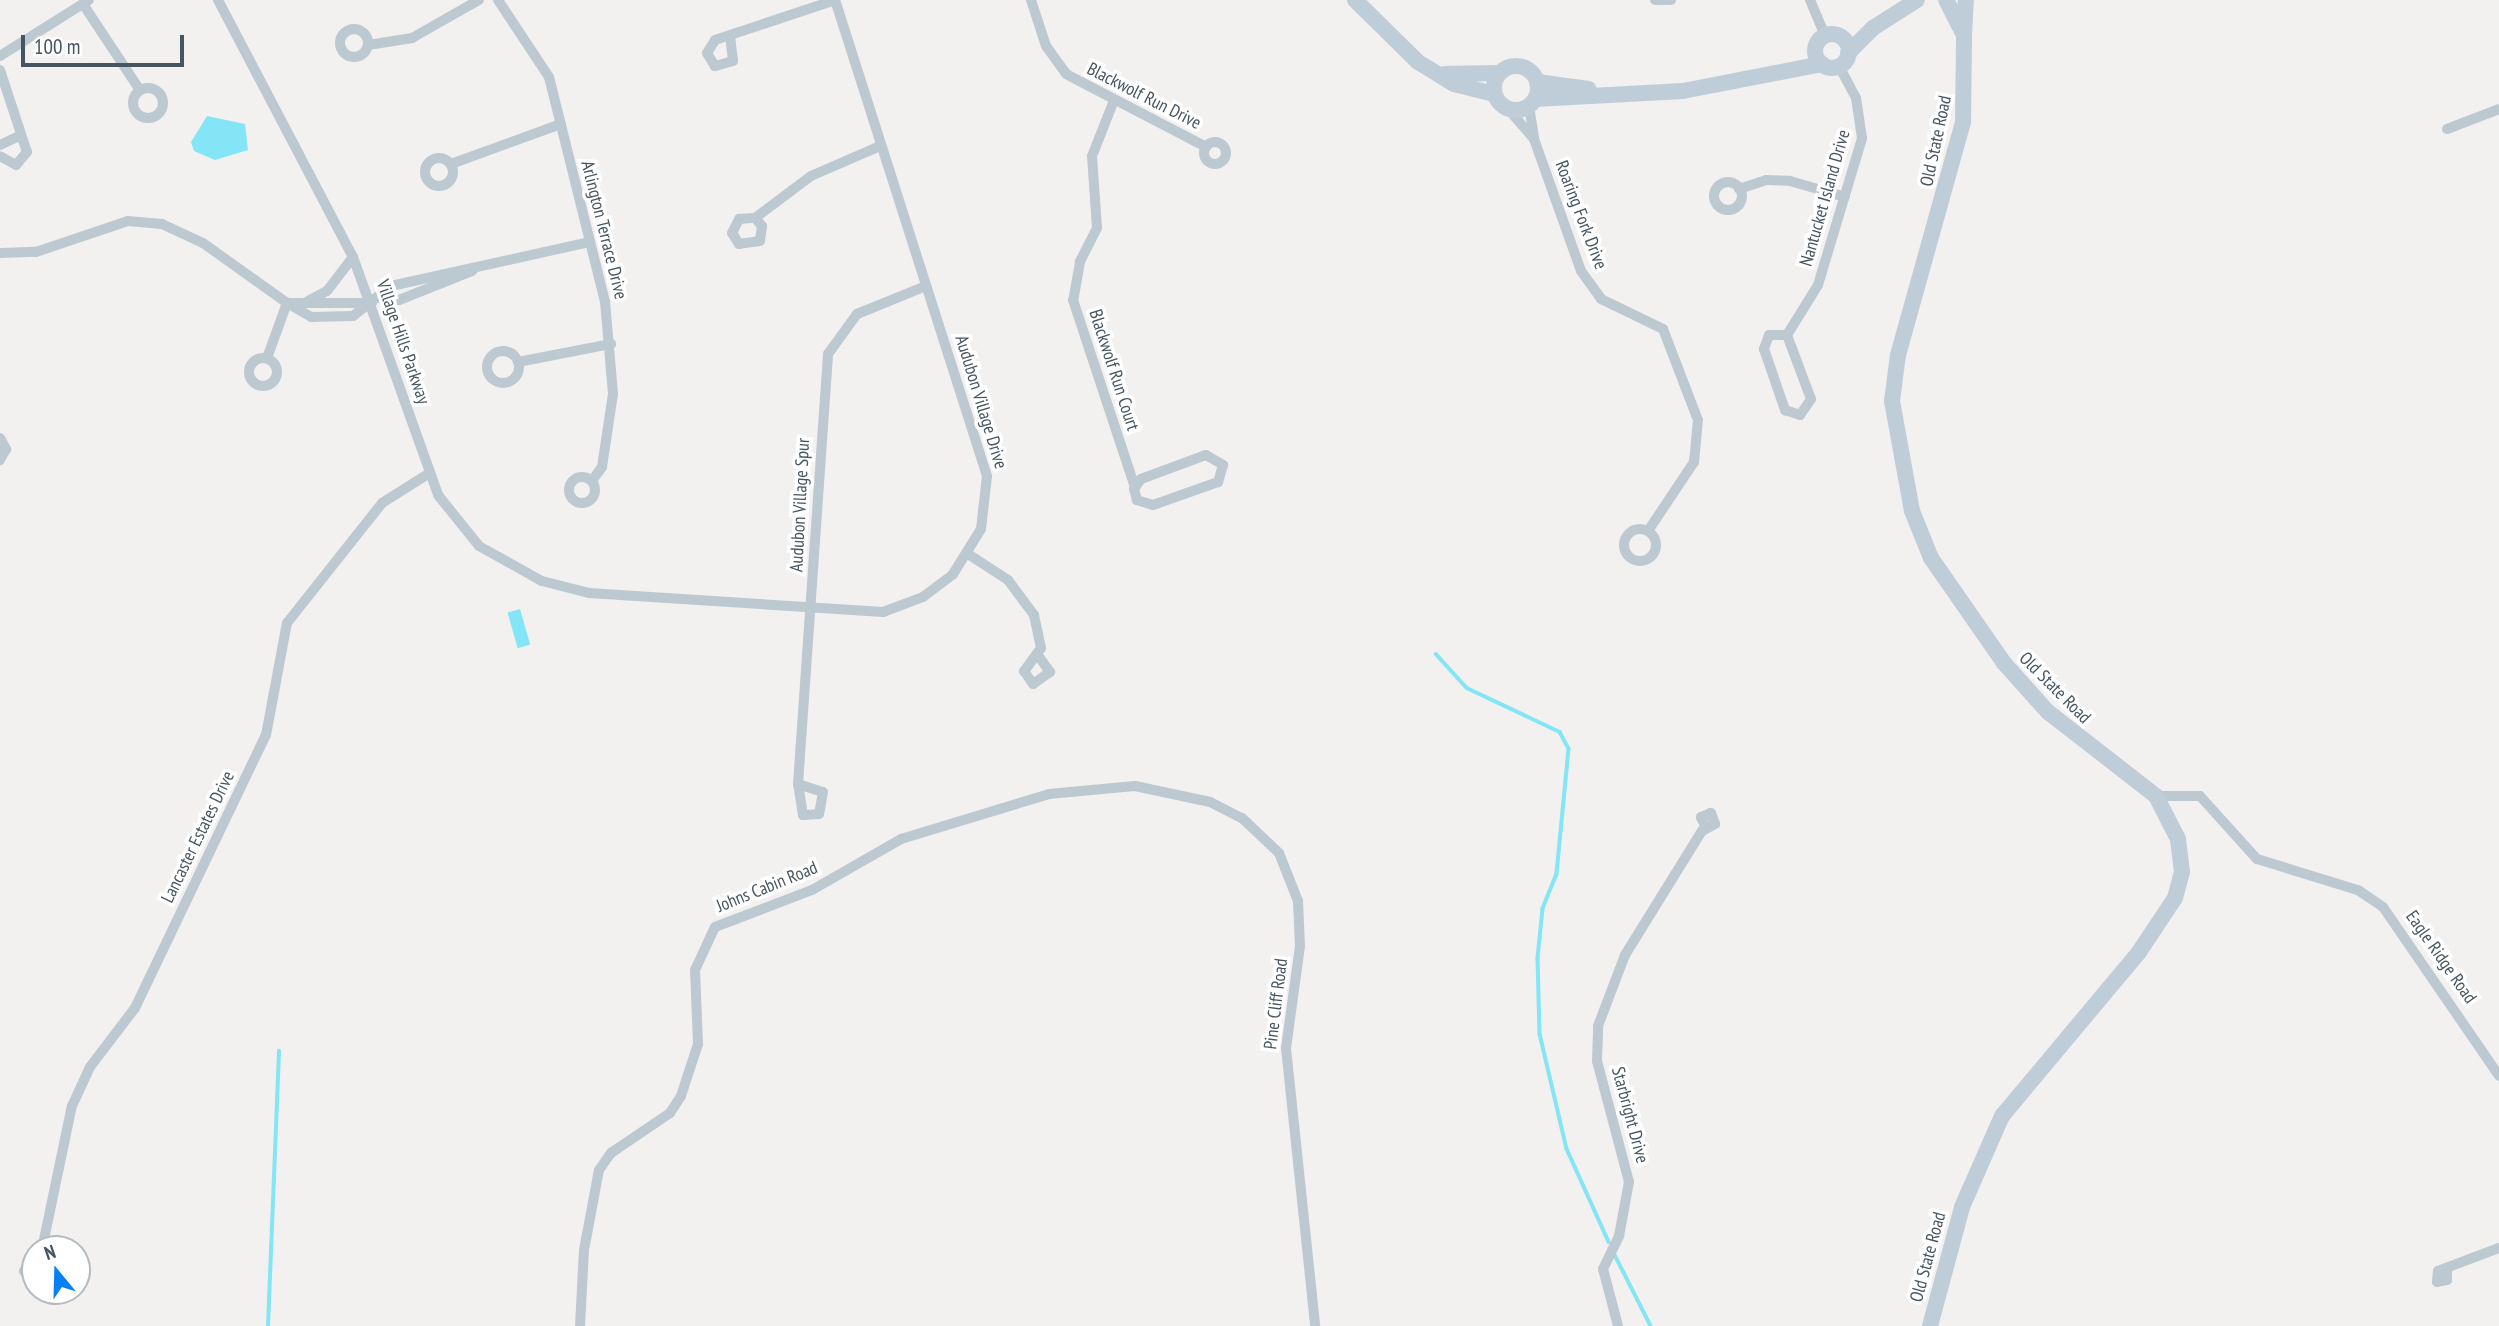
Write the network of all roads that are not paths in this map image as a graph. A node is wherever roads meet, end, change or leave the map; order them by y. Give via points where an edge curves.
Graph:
1 (218, 0) edge
2 (479, 0) edge
3 (498, 0) edge
4 (835, 0) edge
5 (1031, 0) edge
6 (1355, 0) edge
7 (1655, 0) edge
8 (1671, 0) edge
9 (1810, 0) edge
10 (1917, 0) edge
11 (1946, 0) edge
12 (1966, 0) edge
13 (86, 2) edge
14 (1873, 28) junction
15 (1964, 35) junction
16 (730, 36) junction
17 (1827, 39) junction
18 (368, 44) dead end
19 (0, 57) edge
20 (1844, 59) junction
21 (1822, 64) junction
22 (1785, 68) junction
23 (0, 70) edge
24 (1499, 73) junction
25 (1444, 74) junction
26 (140, 90) dead end
27 (1494, 94) junction
28 (1534, 96) junction
29 (1113, 103) junction
30 (2499, 108) edge
31 (1508, 109) junction
32 (561, 124) junction
33 (2447, 129) dead end
34 (23, 139) junction
35 (1534, 139) junction
36 (0, 145) edge
37 (880, 146) junction
38 (1206, 147) dead end
39 (0, 156) edge
40 (451, 164) dead end
41 (1739, 189) dead end
42 (1845, 197) junction
43 (755, 218) dead end
44 (590, 242) junction
45 (0, 253) edge
46 (353, 257) junction
47 (926, 286) junction
48 (376, 300) junction
49 (306, 302) junction
50 (287, 303) junction
51 (1787, 335) junction
52 (611, 344) junction
53 (267, 358) dead end
54 (518, 362) dead end
55 (0, 438) edge
56 (0, 460) edge
57 (428, 474) junction
58 (592, 481) dead end
59 (1135, 487) junction
60 (1648, 531) dead end
61 (968, 554) junction
62 (633, 596) joint
63 (812, 610) junction
64 (1039, 657) dead end
65 (798, 784) dead end
66 (1135, 786) joint
67 (2156, 796) junction
68 (1706, 828) dead end
69 (2499, 1076) edge
70 (45, 1235) edge
71 (2499, 1248) edge
72 (2447, 1271) dead end
73 (580, 1326) edge
74 (1315, 1326) edge
75 (1618, 1326) edge
76 (1930, 1326) edge

1 - 46 street, Village Hills Parkway
2 - 18 street via 412,37
3 - 32 street, Arlington Terrace Drive via 549,76
4 - 16 street
4 - 37 street, Audubon Village Drive
5 - 29 street, Blackwolf Run Drive via 1057,65
6 - 25 street via 1405,53
7 - 8 street
9 - 17 street
10 - 14 street
11 - 15 street, Old State Road
12 - 15 street
13 - 19 street
13 - 26 street
14 - 17 street
14 - 20 street
15 - 67 street, Old State Road via 1961,132 1894,378 1899,461 1931,558 1960,607 2048,712
16 - 16 street via 715,40 708,58 725,66 736,52
17 - 20 street
17 - 21 street
17 - 22 street
20 - 21 street
20 - 42 street, Nantucket Island Drive via 1863,125
21 - 22 street
22 - 28 street via 1683,91
23 - 34 street
24 - 25 street
24 - 27 street
24 - 28 street via 1521,67
25 - 27 street via 1454,85
27 - 31 street
28 - 31 street
28 - 35 street, Roaring Fork Drive
29 - 38 street, Blackwolf Run Drive
29 - 59 street, Blackwolf Run Court via 1092,156 1098,220 1073,300
30 - 33 street
31 - 35 street, Roaring Fork Drive
32 - 40 street
32 - 44 street, Arlington Terrace Drive
34 - 36 street
34 - 39 street via 20,163
35 - 60 street, Roaring Fork Drive via 1581,271 1601,299 1663,329 1698,421 1694,462
37 - 43 street via 811,176
37 - 47 street, Audubon Village Drive
41 - 42 street via 1766,180 1790,181
42 - 51 street, Nantucket Island Drive via 1818,285
44 - 48 street via 475,270 439,272 391,286
44 - 52 street, Arlington Terrace Drive
45 - 50 street via 36,252 128,221 162,224 203,243
46 - 48 street, Village Hills Parkway
46 - 49 street via 327,291
47 - 61 street, Audubon Village Drive via 985,462 987,510
47 - 63 street, Audubon Village Spur via 857,314 831,343
48 - 49 street
48 - 50 street via 341,318 311,317
48 - 57 street, Village Hills Parkway
49 - 50 street
50 - 53 street
51 - 51 street, Nantucket Island Drive via 1769,335 1764,349 1786,410 1800,415 1811,399
52 - 54 street
52 - 58 street, Arlington Terrace Drive via 609,419 602,467
55 - 56 street via 6,449
57 - 62 street, Village Hills Parkway via 449,513 498,559 563,587
57 - 70 street, Lancaster Estates Drive via 382,503 352,549 287,623 266,734 135,1008 90,1067 72,1105
59 - 59 street via 1137,500 1153,505 1218,482 1224,469 1217,457 1206,455 1144,477
61 - 63 street, Audubon Village Drive via 939,587 903,607
61 - 64 street via 1027,601
62 - 63 street, Audubon Village Drive
63 - 65 street, Audubon Village Spur
66 - 73 street, Johns Cabin Road via 1049,794 901,839 812,890 715,927 695,970 698,1044 681,1096 670,1113 611,1153 599,1170 584,1250
66 - 74 street, Pine Cliff Road via 1210,802 1242,818 1279,853 1298,901 1300,946 1286,1048
67 - 69 street, Eagle Ridge Road via 2200,796 2257,859 2358,890 2383,907
67 - 76 street, Old State Road via 2178,839 2180,887 2139,952 2002,1116 1962,1207
68 - 75 street, Starbright Drive via 1638,930 1598,1026 1599,1071 1629,1182 1619,1236 1603,1269
71 - 72 street

